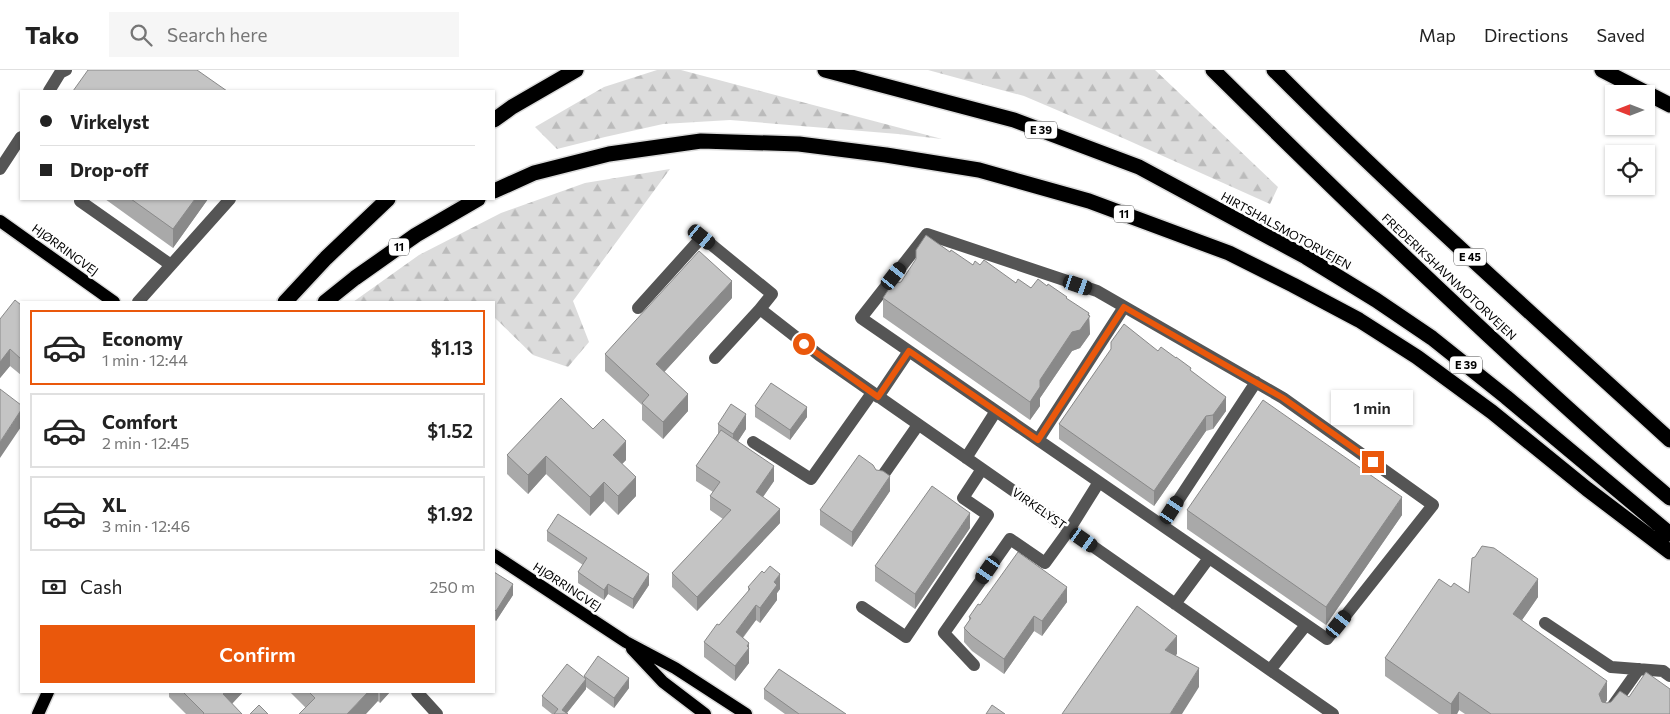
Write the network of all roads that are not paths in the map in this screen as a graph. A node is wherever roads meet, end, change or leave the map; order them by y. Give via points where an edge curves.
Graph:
1 (66, 70) edge
2 (576, 70) edge
3 (826, 70) edge
4 (1213, 70) edge
5 (1274, 70) edge
6 (1602, 70) edge
7 (50, 90) edge
8 (1670, 105) edge
9 (495, 119) edge
10 (20, 141) edge
11 (16, 156) edge
12 (0, 169) edge
13 (495, 191) edge
14 (229, 200) edge
15 (387, 200) edge
16 (476, 200) edge
17 (80, 201) dead end
18 (0, 221) edge
19 (171, 265) junction
20 (113, 301) edge
21 (139, 301) edge
22 (286, 301) edge
23 (326, 301) edge
24 (1124, 307) junction
25 (638, 308) dead end
26 (760, 309) junction
27 (909, 351) junction
28 (715, 358) dead end
29 (1256, 382) junction
30 (875, 395) junction
31 (996, 411) junction
32 (918, 425) junction
33 (1038, 440) junction
34 (1670, 440) edge
35 (753, 442) dead end
36 (966, 458) junction
37 (982, 469) junction
38 (881, 478) edge
39 (1099, 482) junction
40 (1670, 498) edge
41 (1162, 526) junction
42 (1069, 530) junction
43 (1670, 534) edge
44 (1670, 552) edge
45 (495, 555) edge
46 (1209, 558) junction
47 (1176, 604) junction
48 (862, 607) dead end
49 (1545, 623) dead end
50 (1306, 625) junction
51 (626, 642) junction
52 (974, 665) dead end
53 (1639, 669) junction
54 (1270, 670) junction
55 (1670, 676) edge
56 (48, 693) edge
57 (418, 693) edge
58 (38, 714) edge
59 (437, 714) edge
60 (705, 714) edge
61 (746, 714) edge
62 (1333, 714) edge
63 (1608, 714) edge

1 - 7 street
2 - 9 highway
3 - 43 highway, HIRTSHALSMOTORVEJEN / E 39 via 1014,120 1138,167 1306,257 1432,338
4 - 40 highway, FREDERIKSHAVNMOTORVEJEN via 1458,307 1617,454
5 - 34 highway, E 45
6 - 8 highway
10 - 11 street
11 - 12 street
13 - 44 highway, 11 via 534,173 609,154 701,142 799,144 895,157 979,170 1089,201 1228,253 1359,320 1417,357 1492,412
14 - 19 street
15 - 22 highway
16 - 23 highway, 11 via 416,235
17 - 19 street
18 - 20 main road, HJØRRINGVEJ
19 - 21 street
24 - 27 street via 1097,291 927,234 861,318
24 - 29 street
24 - 33 street
25 - 26 street via 702,237 772,294
26 - 28 street
26 - 30 street, VIRKELYST
27 - 30 street
27 - 31 street
29 - 41 street
29 - 50 street via 1433,505 1327,639
30 - 32 street, VIRKELYST
30 - 35 street via 811,479
31 - 33 street
31 - 36 street
32 - 36 street, VIRKELYST
32 - 38 street
33 - 39 street
36 - 37 street, VIRKELYST
37 - 42 street, VIRKELYST
37 - 48 street via 963,498 988,515 906,637
39 - 41 street
39 - 42 street
41 - 46 street
42 - 47 street, VIRKELYST
42 - 52 street via 1044,563 1010,539 944,633
45 - 51 main road, HJØRRINGVEJ
46 - 47 street
46 - 50 street
47 - 54 street, VIRKELYST
49 - 53 street via 1611,667
50 - 54 street
51 - 60 main road, HJØRRINGVEJ via 663,682
51 - 61 main road, HJØRRINGVEJ via 675,668
53 - 55 street via 1663,671
53 - 63 street
54 - 62 street, VIRKELYST
56 - 58 main road
57 - 59 street

